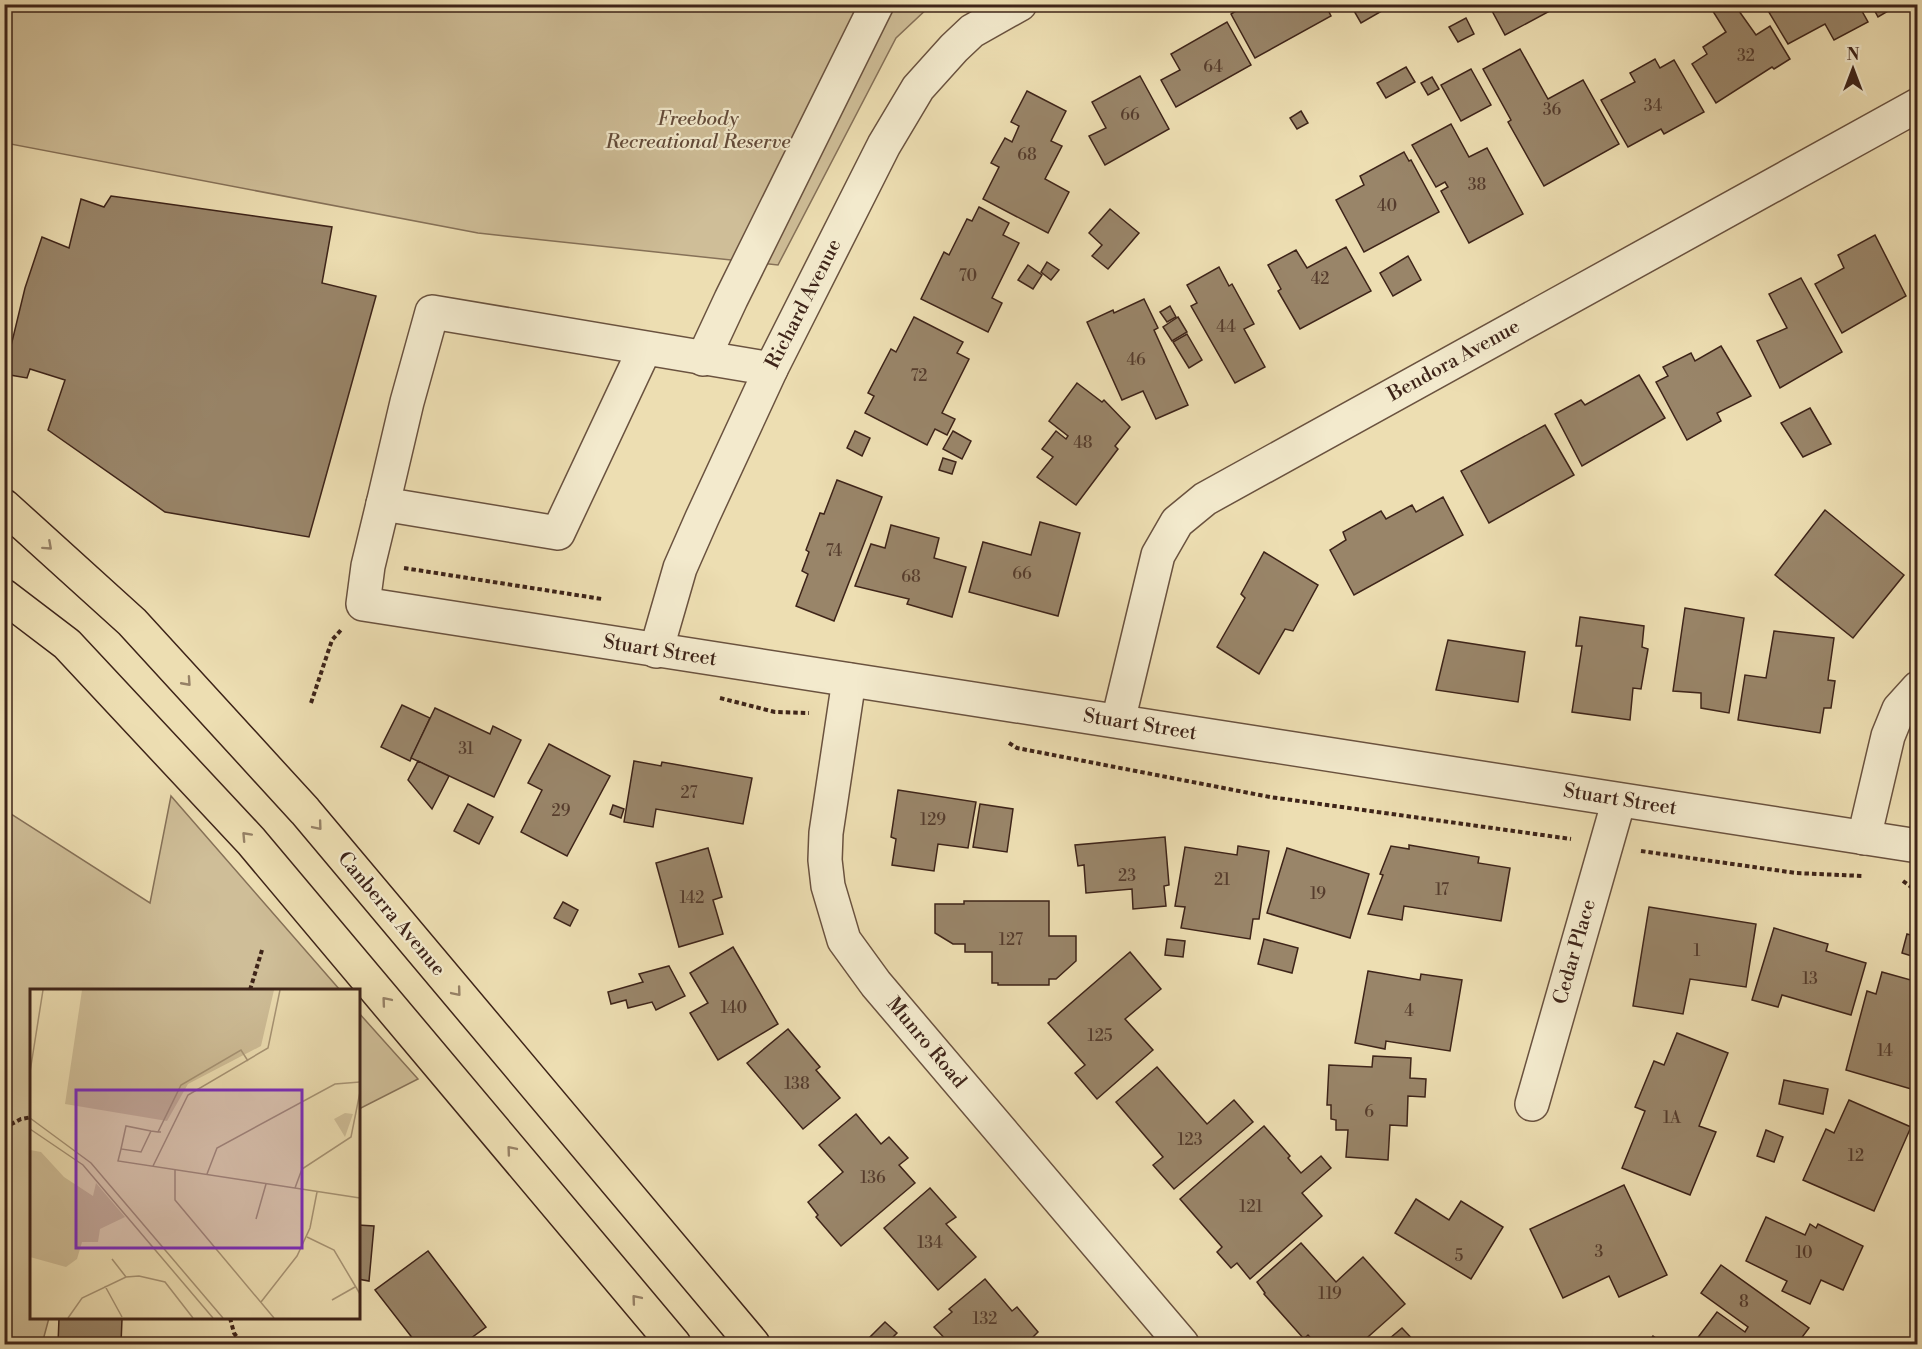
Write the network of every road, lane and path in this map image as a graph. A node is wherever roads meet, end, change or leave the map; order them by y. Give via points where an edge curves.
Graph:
1 (877, 4) edge
2 (1020, 4) edge
3 (1917, 105) edge
4 (645, 348) junction
5 (703, 358) junction
6 (771, 369) junction
7 (383, 504) junction
8 (4, 506) edge
9 (369, 562) junction
10 (4, 596) edge
11 (602, 599) dead end
12 (363, 604) junction
13 (656, 651) junction
14 (849, 680) junction
15 (1917, 688) edge
16 (715, 696) dead end
17 (311, 704) dead end
18 (843, 716) junction
19 (1118, 722) junction
20 (1000, 737) dead end
21 (1619, 800) junction
22 (1864, 838) junction
23 (1606, 845) junction
24 (1917, 846) edge
25 (1871, 875) dead end
26 (1902, 879) dead end
27 (1917, 892) edge
28 (262, 950) dead end
29 (250, 989) edge
30 (1532, 1104) dead end
31 (30, 1118) edge
32 (4, 1128) edge
33 (230, 1319) edge
34 (242, 1344) edge
35 (674, 1344) edge
36 (753, 1344) edge
37 (1182, 1344) edge

1 - 5 street
2 - 6 street, Richard Avenue via 972,31 918,88 884,145
3 - 19 street, Bendora Avenue via 1205,499 1178,522 1158,555
4 - 5 street
4 - 7 street via 558,533
4 - 7 street via 432,312
5 - 6 street
6 - 13 street, Richard Avenue via 680,568
7 - 9 street
8 -> 36 highway, Canberra Avenue via 132,622 305,811
9 - 11 path
9 - 12 street
35 -> 10 highway via 251,841 67,644
12 - 13 street, Stuart Street
12 - 17 path via 332,640
13 - 14 street, Stuart Street
14 - 18 street, Munro Road
14 - 19 street, Stuart Street
15 - 22 street via 1899,709 1888,736
16 - 18 path, Stuart Street via 775,712
18 - 37 street, Munro Road via 825,860 828,886 844,940 876,984
19 - 21 street, Stuart Street
20 - 23 path via 1017,748 1270,797
21 - 22 street, Stuart Street
21 - 23 street, Cedar Place
22 - 24 street, Stuart Street
23 - 25 path via 1796,873
23 - 30 street, Cedar Place
26 - 27 path
28 - 29 path
31 - 32 path
33 - 34 path

